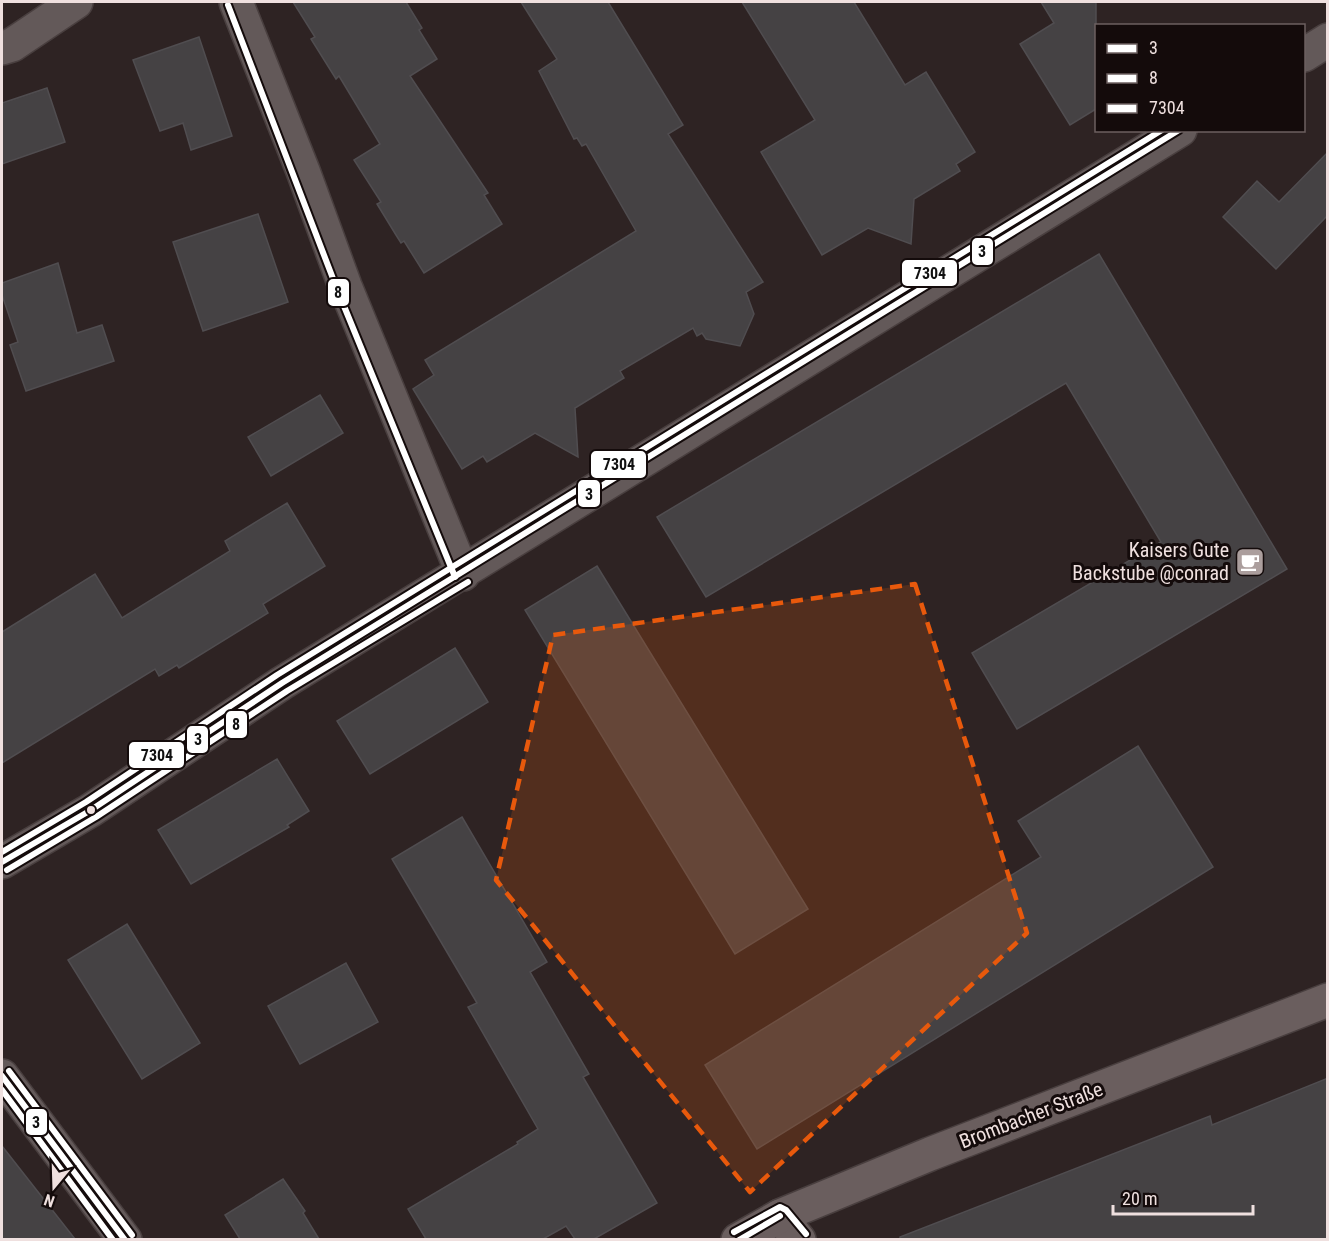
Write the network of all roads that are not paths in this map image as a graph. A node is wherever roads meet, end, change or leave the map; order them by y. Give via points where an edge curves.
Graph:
1 (76, 2) edge
2 (236, 2) edge
3 (1328, 40) edge
4 (2, 48) edge
5 (1305, 54) edge
6 (1177, 132) edge
7 (463, 574) junction
8 (2, 862) edge
9 (1328, 1000) edge
10 (2, 1076) edge
11 (790, 1228) edge
12 (124, 1239) edge
13 (738, 1239) edge

1 - 4 street
2 - 7 street via 345,286
3 - 5 street
6 - 7 street
7 - 8 street via 282,683 91,810
9 - 11 main road, Brombacher Straße via 930,1154
10 - 12 street
11 - 13 main road, Brombacher Straße

